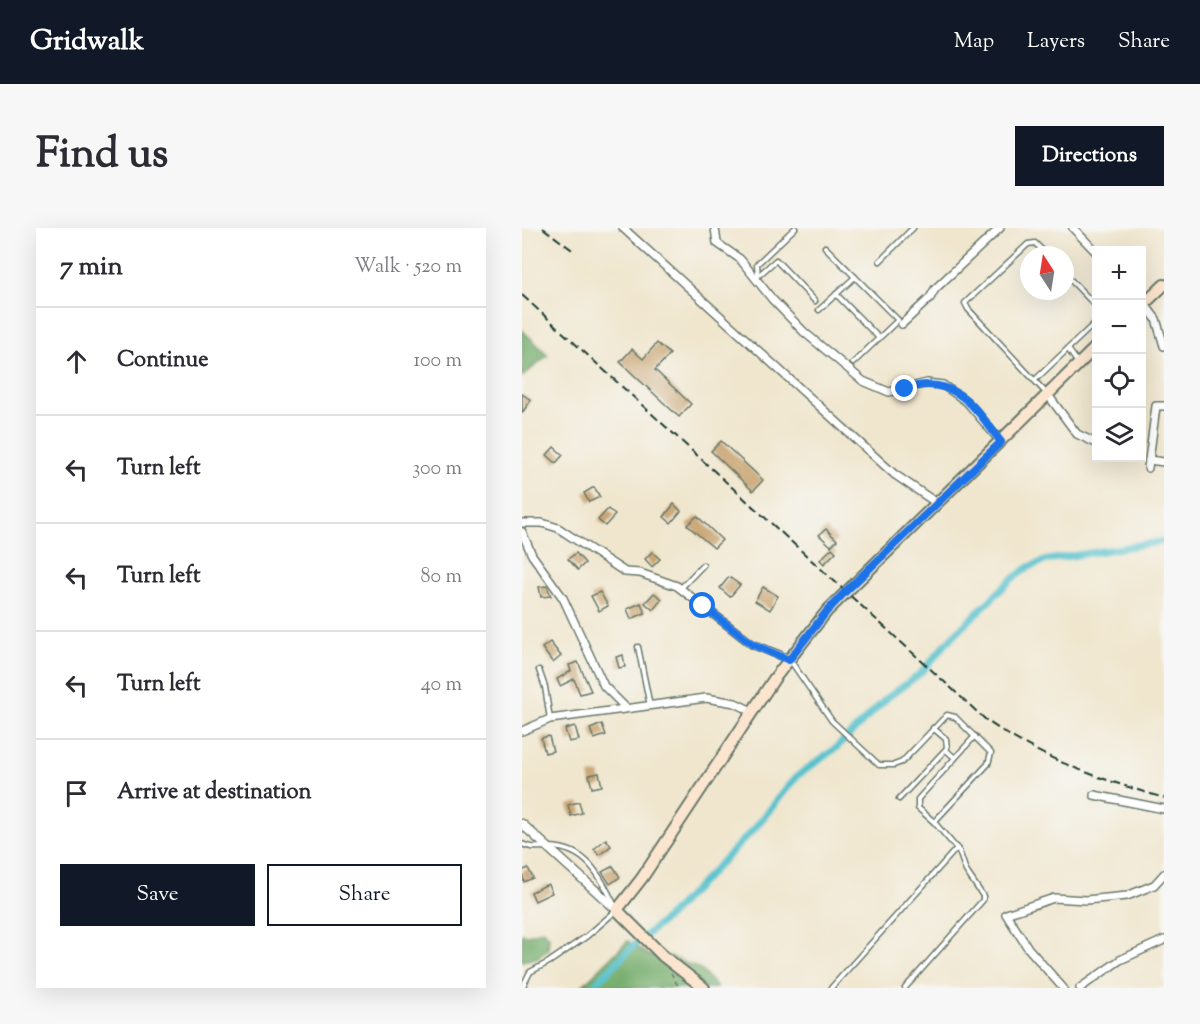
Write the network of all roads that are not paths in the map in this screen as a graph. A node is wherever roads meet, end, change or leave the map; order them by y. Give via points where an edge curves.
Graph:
1 (623, 228) edge
2 (715, 228) edge
3 (795, 228) edge
4 (913, 228) edge
5 (1000, 228) edge
6 (1073, 228) edge
7 (825, 247) dead end
8 (1092, 248) edge
9 (1020, 251) edge
10 (880, 261) dead end
11 (855, 277) junction
12 (758, 279) junction
13 (1074, 283) edge
14 (1164, 285) edge
15 (836, 294) junction
16 (815, 301) dead end
17 (1092, 302) edge
18 (1146, 302) edge
19 (1146, 308) edge
20 (819, 310) dead end
21 (902, 322) junction
22 (1092, 326) edge
23 (879, 338) junction
24 (1164, 346) edge
25 (1068, 349) junction
26 (1092, 351) edge
27 (853, 363) dead end
28 (1079, 364) junction
29 (1036, 379) junction
30 (1048, 395) junction
31 (1164, 406) edge
32 (1092, 441) edge
33 (1001, 442) junction
34 (1164, 462) edge
35 (938, 504) junction
36 (522, 523) edge
37 (522, 532) edge
38 (703, 565) dead end
39 (680, 588) junction
40 (638, 647) dead end
41 (789, 660) junction
42 (539, 670) dead end
43 (650, 707) junction
44 (626, 708) junction
45 (752, 711) junction
46 (550, 719) junction
47 (933, 728) junction
48 (522, 731) edge
49 (975, 735) junction
50 (946, 750) junction
51 (955, 758) junction
52 (1094, 795) dead end
53 (899, 799) dead end
54 (1164, 808) edge
55 (934, 822) junction
56 (522, 824) edge
57 (522, 844) edge
58 (547, 847) junction
59 (957, 848) junction
60 (1163, 878) edge
61 (617, 910) junction
62 (1164, 940) edge
63 (522, 988) edge
64 (704, 988) edge
65 (831, 988) edge
66 (905, 988) edge
67 (1063, 988) edge
68 (1080, 988) edge

1 - 35 street via 894,474
2 - 12 street via 717,243 740,259
3 - 12 lane via 757,264
4 - 10 lane
5 - 21 street
6 - 8 street
7 - 11 lane
9 - 29 lane via 965,303
11 - 15 lane
11 - 21 lane
12 - 16 lane via 776,260
12 - 33 street via 804,332 864,381 889,392 927,383 943,385 967,402
13 - 17 lane
14 - 18 main road
15 - 20 lane
15 - 23 lane
19 - 24 street via 1156,319
21 - 23 lane
22 - 25 lane
23 - 27 lane
25 - 28 lane
25 - 29 lane
26 - 28 main road
28 - 30 main road
29 - 30 lane
30 - 32 street via 1077,434
30 - 33 main road
31 - 34 street via 1156,406 1149,464
33 - 35 main road
35 - 41 main road via 827,611
36 - 39 street via 558,528 626,572 648,575
37 - 44 street via 532,555 563,598 604,686
38 - 39 lane
39 - 41 street via 752,644
40 - 43 lane
41 - 45 main road
41 - 47 lane via 823,710 879,765 902,762
42 - 46 lane
43 - 44 street
43 - 45 street via 706,698 735,703
44 - 46 street
45 - 61 main road
46 - 48 street
47 - 49 lane via 943,717 951,715
47 - 50 lane via 946,739
49 - 51 lane
49 - 55 lane via 990,750 990,761
50 - 51 lane
50 - 53 lane
51 - 55 lane via 917,801 918,808
52 - 54 street
55 - 59 lane
56 - 58 street
57 - 58 lane via 536,849
58 - 61 street
58 - 61 lane via 568,849 582,856 595,869
59 - 65 lane
59 - 66 lane via 983,900
60 - 67 street via 1120,898 1054,898 1006,914 1028,948
61 - 63 lane via 587,936 530,972
61 - 64 main road via 663,956
62 - 68 street via 1120,960

